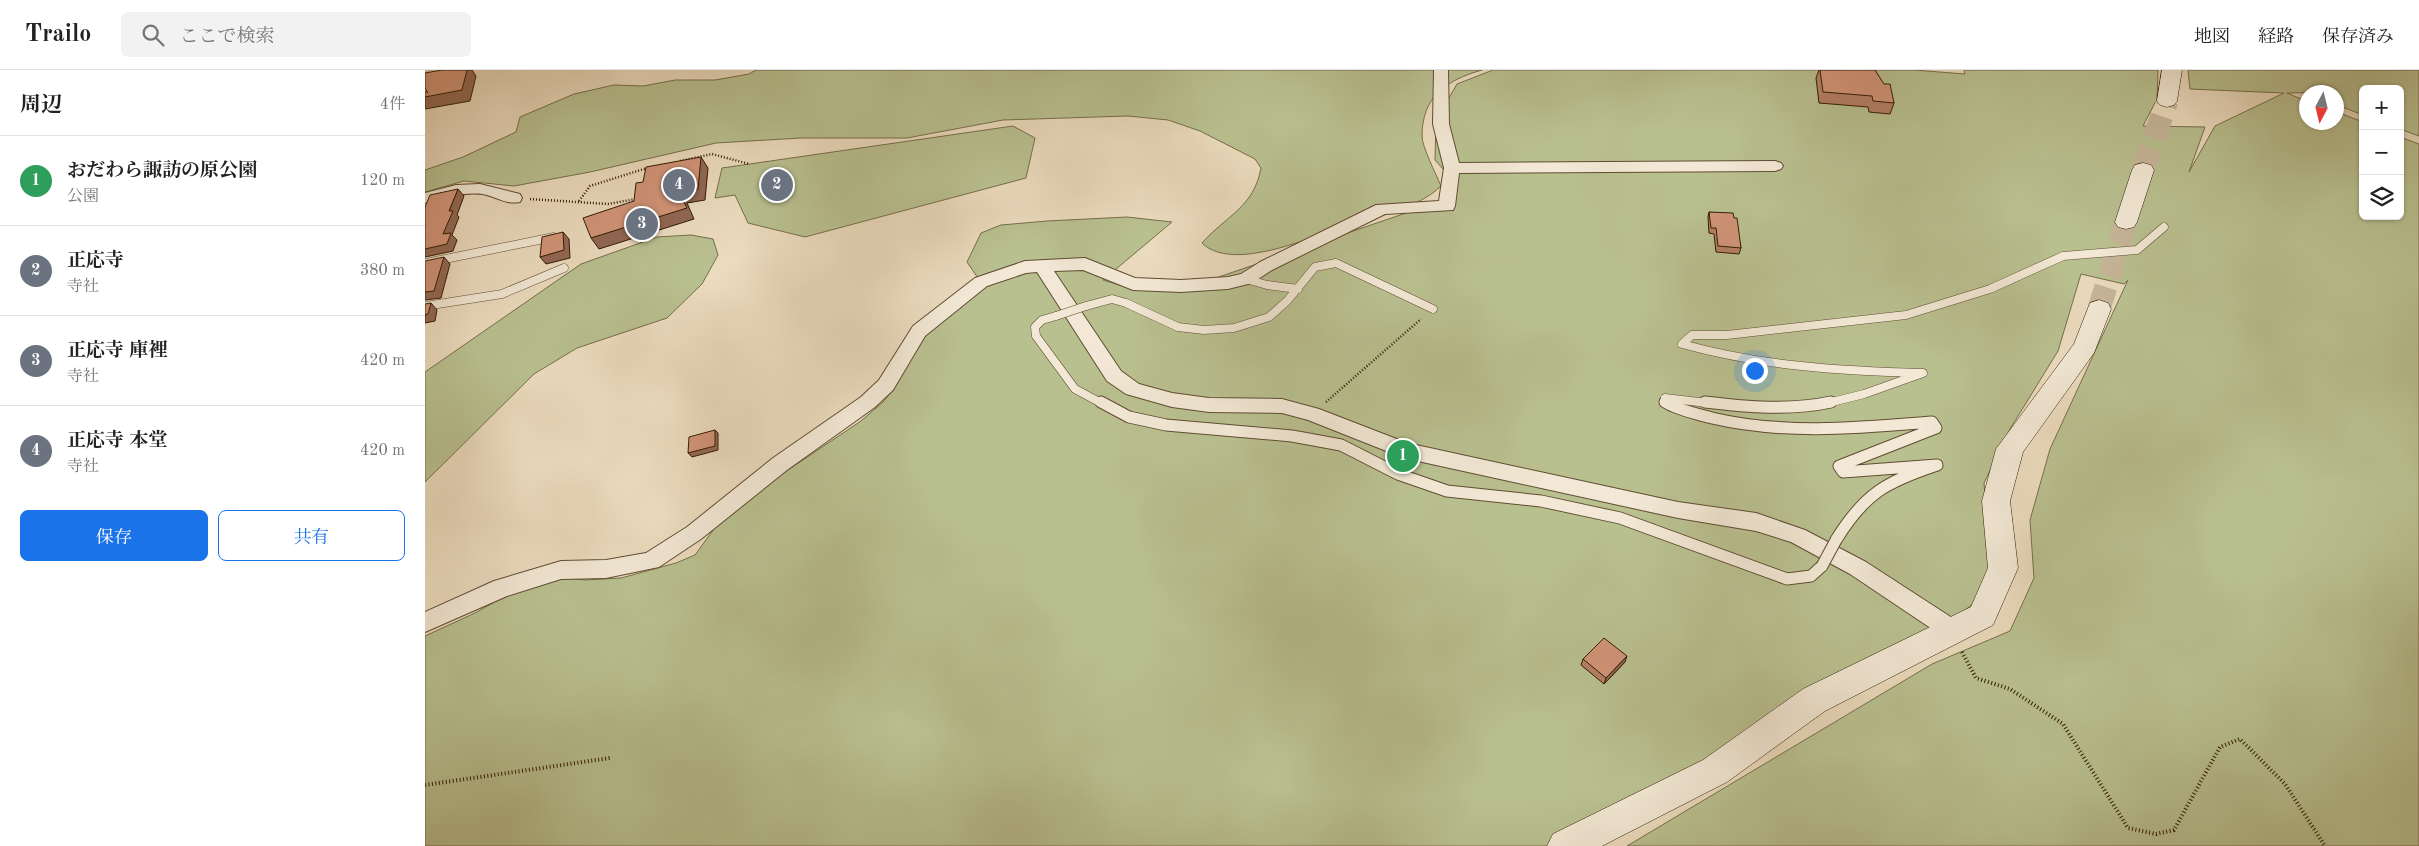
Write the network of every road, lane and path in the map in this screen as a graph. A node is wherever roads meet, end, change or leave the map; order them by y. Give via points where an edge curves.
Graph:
1 (1441, 70) edge
2 (2172, 70) edge
3 (2167, 101) tunnel mouth
4 (677, 162) edge
5 (749, 164) dead end
6 (1775, 166) dead end
7 (651, 167) edge
8 (1452, 168) junction
9 (2143, 170) tunnel mouth
10 (425, 198) edge
11 (514, 198) joint
12 (643, 198) edge
13 (579, 201) junction
14 (2127, 222) tunnel mouth
15 (2164, 226) dead end
16 (555, 237) edge
17 (425, 263) edge
18 (1042, 267) junction
19 (564, 268) dead end
20 (1246, 278) junction
21 (1297, 288) junction
22 (425, 306) edge
23 (1433, 309) joint
24 (2099, 309) tunnel mouth
25 (1312, 414) junction
26 (425, 622) edge
27 (1952, 630) junction
28 (610, 758) dead end
29 (425, 785) edge
30 (1565, 846) edge
31 (2325, 846) edge

1 - 8 street via 1441,124
2 - 3 street
4 - 5 path via 712,154
6 - 8 street
7 - 13 path via 589,186
8 - 20 street via 1447,206 1382,209
9 - 14 street
10 - 11 street via 457,189 489,190 504,198
11 - 13 path
12 - 13 path via 608,204
15 - 21 lane, bridge via 2137,250 2063,256 1990,288 1906,315 1687,338 1682,344 1721,356 1773,365 1829,371 1923,372 1871,392 1827,403 1783,408 1665,398 1665,403 1715,420 1787,429 1932,422 1936,428 1839,466 1843,472 1937,465 1895,479 1867,497 1836,540 1819,571 1807,578 1787,580 1620,518 1541,502 1447,491 1399,474 1341,445 1292,436 1166,425 1129,417 1075,389 1036,336 1035,327 1042,320 1111,299 1170,325 1202,330 1236,328 1269,317
16 - 17 lane
18 - 20 street via 1085,264 1133,284 1181,286
18 - 25 street via 1114,376 1133,389 1172,400 1282,406
18 - 26 street via 1025,267 981,282 919,331 886,384 868,402 651,562 607,570 561,570 502,588
19 - 22 lane via 502,294
20 - 21 lane via 1267,285
21 - 23 lane via 1315,267 1336,263
23 - 25 path
24 - 27 street via 2085,348 2010,449 1996,501 2003,568 1982,616
25 - 27 street via 1404,450 1678,510 1756,522 1798,536 1858,568
27 - 30 street via 1814,700 1715,771
27 - 31 path via 1976,678 2010,689 2063,724 2128,828 2156,834 2174,830 2220,747 2240,739 2285,784
28 - 29 path

